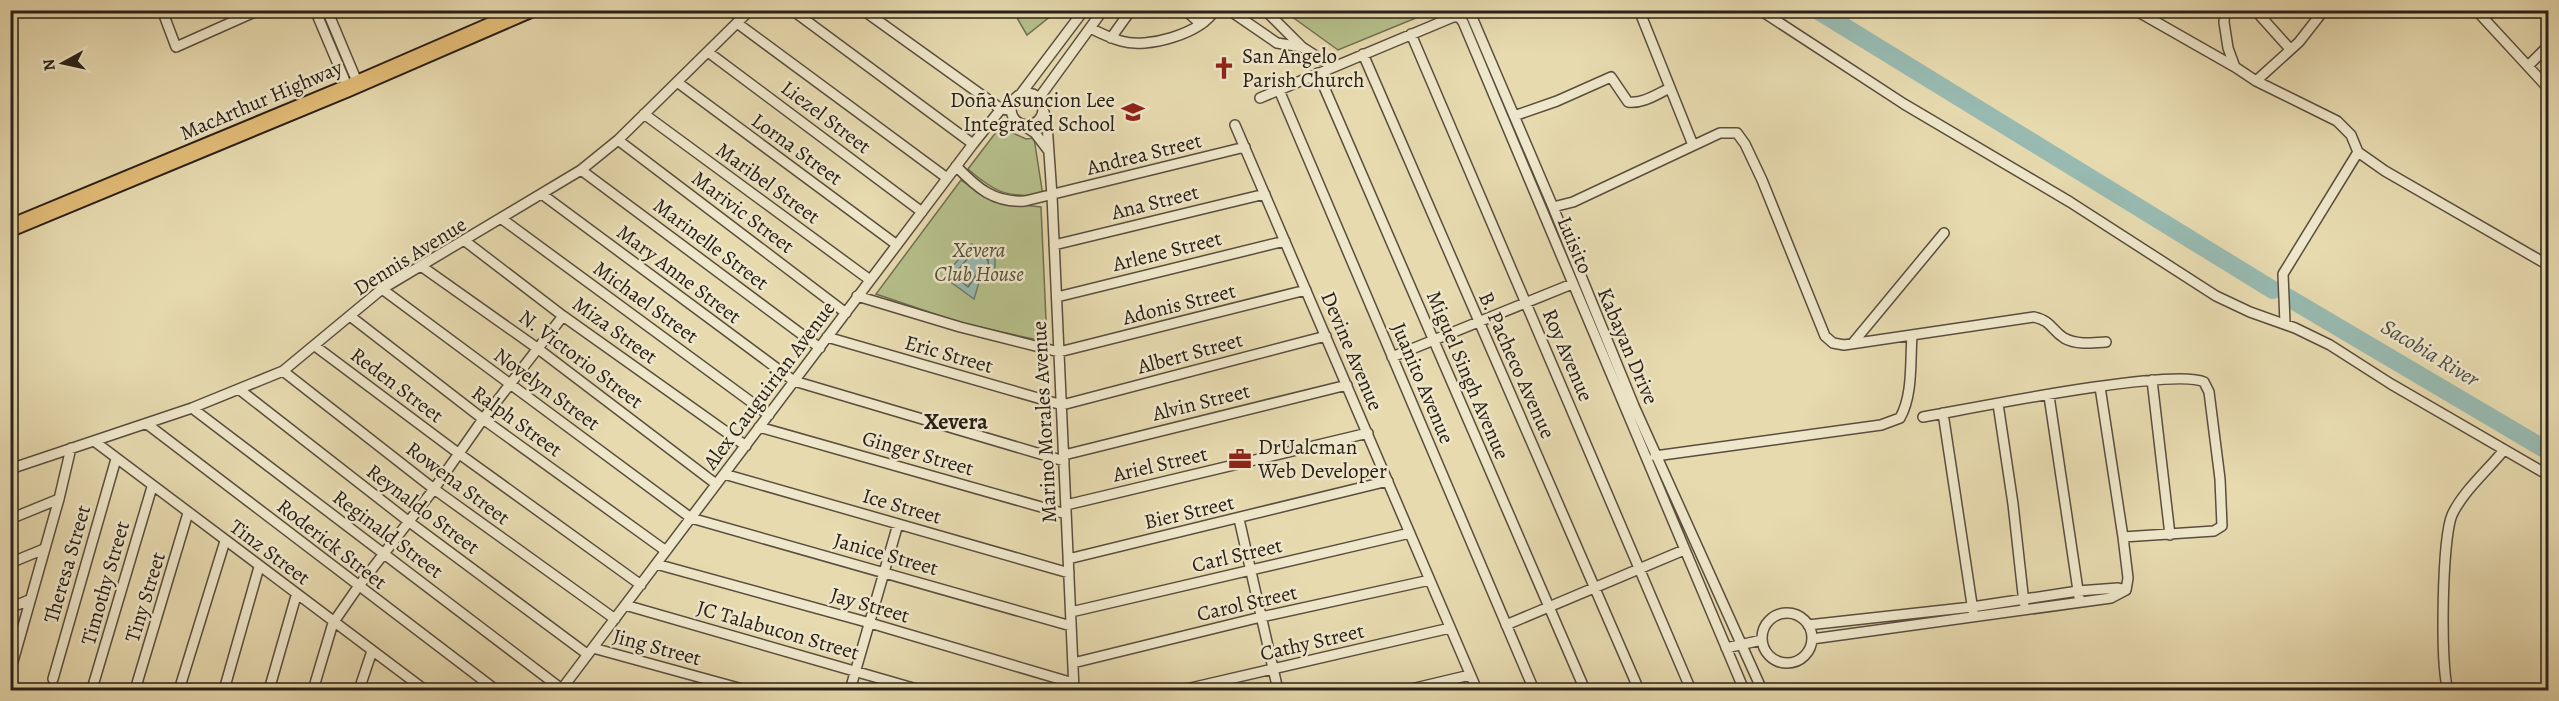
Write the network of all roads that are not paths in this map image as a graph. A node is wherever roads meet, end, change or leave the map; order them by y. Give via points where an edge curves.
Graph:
1 (162, 10) edge
2 (259, 10) edge
3 (315, 10) edge
4 (528, 10) edge
5 (750, 10) edge
6 (792, 10) edge
7 (863, 10) edge
8 (1084, 10) edge
9 (1103, 10) edge
10 (1131, 10) edge
11 (1185, 10) edge
12 (1215, 10) edge
13 (1229, 10) edge
14 (1470, 10) edge
15 (1639, 10) edge
16 (1760, 10) edge
17 (2135, 10) edge
18 (2225, 10) edge
19 (2254, 10) edge
20 (2324, 10) edge
21 (2475, 10) edge
22 (1266, 11) edge
23 (328, 14) edge
24 (237, 15) edge
25 (320, 21) junction
26 (737, 23) junction
27 (1201, 24) junction
28 (1090, 28) junction
29 (1411, 34) junction
30 (1111, 38) junction
31 (1302, 46) junction
32 (2548, 46) edge
33 (343, 47) junction
34 (2290, 49) junction
35 (333, 52) junction
36 (708, 52) junction
37 (1363, 54) junction
38 (2528, 66) junction
39 (1333, 67) junction
40 (2235, 67) junction
41 (1318, 73) junction
42 (2256, 81) junction
43 (677, 82) junction
44 (353, 86) junction
45 (1670, 88) junction
46 (2548, 88) edge
47 (1279, 90) junction
48 (1020, 95) junction
49 (1039, 98) junction
50 (1260, 98) dead end
51 (1000, 110) junction
52 (1011, 110) junction
53 (1044, 112) junction
54 (644, 114) junction
55 (1514, 116) junction
56 (1022, 125) junction
57 (1235, 125) dead end
58 (618, 140) junction
59 (973, 144) junction
60 (1692, 145) junction
61 (1245, 147) junction
62 (1050, 152) junction
63 (2358, 152) junction
64 (956, 166) junction
65 (581, 170) junction
66 (947, 178) junction
67 (1265, 194) junction
68 (543, 195) junction
69 (1052, 196) junction
70 (1553, 207) junction
71 (922, 212) junction
72 (502, 219) junction
73 (10, 228) edge
74 (1944, 233) dead end
75 (1285, 241) junction
76 (465, 242) junction
77 (897, 245) junction
78 (1054, 246) junction
79 (2548, 265) edge
80 (421, 266) junction
81 (870, 280) junction
82 (1572, 284) junction
83 (382, 289) junction
84 (1306, 290) junction
85 (857, 296) junction
86 (1057, 297) junction
87 (1526, 302) junction
88 (846, 313) junction
89 (350, 316) junction
90 (563, 316) junction
91 (1478, 323) junction
92 (2284, 323) junction
93 (1326, 336) junction
94 (1912, 336) junction
95 (827, 337) junction
96 (1433, 339) junction
97 (2106, 342) dead end
98 (1851, 344) junction
99 (315, 345) junction
100 (537, 348) junction
101 (820, 348) junction
102 (1059, 352) junction
103 (1392, 357) junction
104 (283, 372) junction
105 (2152, 380) junction
106 (794, 381) junction
107 (511, 385) junction
108 (1347, 385) junction
109 (2100, 387) junction
110 (240, 390) junction
111 (2049, 396) junction
112 (1998, 404) junction
113 (1062, 405) junction
114 (192, 408) junction
115 (1943, 414) junction
116 (769, 415) junction
117 (1923, 417) dead end
118 (483, 419) junction
119 (147, 424) junction
120 (759, 428) junction
121 (1368, 433) junction
122 (94, 441) junction
123 (746, 446) junction
124 (71, 448) junction
125 (2504, 450) junction
126 (458, 453) junction
127 (1656, 456) junction
128 (1064, 458) junction
129 (116, 459) junction
130 (10, 469) edge
131 (724, 474) junction
132 (2548, 475) edge
133 (1388, 481) junction
134 (716, 484) junction
135 (152, 486) junction
136 (434, 489) junction
137 (59, 499) junction
138 (1066, 509) junction
139 (188, 513) junction
140 (691, 518) junction
141 (10, 519) edge
142 (1239, 519) junction
143 (408, 521) junction
144 (898, 524) junction
145 (1410, 533) junction
146 (2170, 535) junction
147 (2123, 537) junction
148 (225, 541) junction
149 (44, 549) junction
150 (1684, 550) junction
151 (666, 551) junction
152 (383, 553) junction
153 (1068, 559) junction
154 (10, 563) edge
155 (656, 564) junction
156 (259, 567) junction
157 (1639, 569) junction
158 (1251, 570) junction
159 (884, 573) junction
160 (1069, 573) junction
161 (1430, 580) junction
162 (641, 585) junction
163 (1595, 586) junction
164 (358, 587) junction
165 (2126, 590) junction
166 (2078, 591) junction
167 (296, 596) junction
168 (2023, 598) junction
169 (29, 600) junction
170 (2080, 603) junction
171 (625, 605) junction
172 (1548, 607) junction
173 (10, 608) edge
174 (2024, 609) junction
175 (1933, 611) junction
176 (1071, 612) junction
177 (1973, 612) junction
178 (1261, 617) junction
179 (615, 619) junction
180 (1847, 621) junction
181 (1934, 622) junction
182 (333, 623) junction
183 (870, 623) junction
184 (1506, 625) junction
185 (1808, 625) junction
186 (1071, 626) junction
187 (1450, 628) junction
188 (1849, 634) junction
189 (1812, 639) junction
190 (1762, 640) junction
191 (1742, 644) junction
192 (1726, 648) junction
193 (372, 651) junction
194 (590, 651) junction
195 (1073, 663) junction
196 (12, 665) dead end
197 (1273, 669) junction
198 (856, 672) junction
199 (1470, 675) junction
200 (53, 679) dead end
201 (1073, 687) edge
202 (93, 689) edge
203 (135, 690) edge
204 (179, 690) edge
205 (224, 690) edge
206 (268, 690) edge
207 (313, 690) edge
208 (359, 690) edge
209 (425, 690) edge
210 (496, 690) edge
211 (562, 690) edge
212 (746, 690) edge
213 (850, 690) edge
214 (920, 690) edge
215 (1182, 690) edge
216 (1278, 690) edge
217 (1407, 690) edge
218 (1477, 690) edge
219 (1534, 690) edge
220 (1585, 690) edge
221 (1639, 690) edge
222 (1691, 690) edge
223 (1744, 690) edge
224 (1762, 690) edge
225 (2448, 690) edge

1 - 24 street via 176,47
2 - 24 street
3 - 25 street
4 - 44 highway, MacArthur Highway
5 - 26 street, Dennis Avenue
6 - 59 street
7 - 51 street
8 - 48 street
9 - 28 street
10 - 30 street
11 - 27 street
12 - 27 street
13 - 31 street via 1277,42
14 - 55 street, Kabayan Drive
15 - 45 street
16 - 92 street via 1913,110 2070,202 2216,296
17 - 40 street
18 - 40 street via 2228,48
19 - 34 street
20 - 34 street
21 - 38 street
22 - 31 street
23 - 25 street
23 - 33 street
25 - 35 street
26 - 36 street, Dennis Avenue
26 - 66 street
27 - 30 street via 1160,41 1139,44
28 - 30 street
28 - 49 street
29 - 37 street
29 - 82 street, Luisito via 1453,17 1463,22
29 - 87 street, Roy Avenue
31 - 39 street
32 - 38 street
33 - 35 street
33 - 44 street
34 - 42 street
35 - 44 street
36 - 43 street, Dennis Avenue
36 - 71 street, Liezel Street
37 - 39 street
37 - 91 street, B. Pacheco Avenue
38 - 46 street
39 - 41 street
40 - 42 street
41 - 47 street
41 - 96 street, Miguel Singh Avenue
42 - 63 street via 2337,121 2351,135
43 - 54 street, Dennis Avenue
43 - 77 street, Lorna Street
44 - 73 highway, MacArthur Highway
45 - 55 street via 1644,101 1628,102 1611,77
45 - 60 street
47 - 50 street
47 - 103 street, Juanito Avenue
48 - 49 street via 1030,93
48 - 52 street
49 - 53 street
51 - 52 street
51 - 59 street, Alex Cauguirian Avenue
52 - 56 street
53 - 56 street via 1035,124
53 - 62 street, Marino Morales Avenue
54 - 58 street, Dennis Avenue
54 - 81 street, Maribel Street
55 - 70 street, Kabayan Drive
56 - 62 street via 1035,133
57 - 61 street, Devine Avenue
58 - 65 street, Dennis Avenue
58 - 88 street, Marivic Street
59 - 64 street, Alex Cauguirian Avenue
60 - 70 street via 1573,202
60 - 98 street via 1725,132 1737,133 1742,138 1825,336 1833,343
61 - 67 street, Devine Avenue
61 - 69 street, Andrea Street
62 - 69 street, Marino Morales Avenue
63 - 79 street
63 - 92 street via 2283,274
64 - 66 street, Alex Cauguirian Avenue
64 - 69 street, Andrea Street via 985,194 999,199 1012,202
65 - 68 street, Dennis Avenue
65 - 101 street, Marinelle Street
66 - 71 street, Alex Cauguirian Avenue
67 - 75 street, Devine Avenue
67 - 78 street, Ana Street
68 - 72 street, Dennis Avenue
68 - 106 street, Mary Anne Street
69 - 78 street, Marino Morales Avenue
70 - 127 street, Kabayan Drive
71 - 77 street, Alex Cauguirian Avenue
72 - 76 street, Dennis Avenue
72 - 116 street, Michael Street
74 - 98 street
75 - 84 street, Devine Avenue
75 - 86 street, Arlene Street
76 - 80 street, Dennis Avenue
76 - 90 street, Miza Street
77 - 81 street, Alex Cauguirian Avenue
78 - 86 street, Marino Morales Avenue
80 - 83 street, Dennis Avenue
80 - 100 street, N. Victorio Street
81 - 85 street, Alex Cauguirian Avenue
82 - 87 street
82 - 150 street, Luisito
83 - 89 street, Dennis Avenue
83 - 107 street, Novelyn Street
84 - 93 street, Devine Avenue
84 - 102 street, Adonis Street
85 - 88 street, Alex Cauguirian Avenue
85 - 102 street
86 - 102 street, Marino Morales Avenue
87 - 91 street
87 - 157 street, Roy Avenue
88 - 95 street, Alex Cauguirian Avenue
89 - 99 street, Dennis Avenue
89 - 118 street, Ralph Street
90 - 100 street
90 - 123 street, Miza Street
91 - 96 street
91 - 163 street, B. Pacheco Avenue
92 - 125 street via 2330,345
93 - 108 street, Devine Avenue
93 - 113 street, Albert Street
94 - 97 street via 2034,317 2044,319 2070,341
94 - 98 street
94 - 127 street via 1908,391 1900,418 1881,425
95 - 101 street, Alex Cauguirian Avenue
95 - 113 street, Eric Street
96 - 103 street
96 - 172 street, Miguel Singh Avenue
99 - 104 street, Dennis Avenue
99 - 126 street, Reden Street
100 - 107 street
100 - 134 street, N. Victorio Street
101 - 106 street, Alex Cauguirian Avenue
102 - 113 street, Marino Morales Avenue
103 - 184 street, Juanito Avenue
104 - 110 street, Dennis Avenue
104 - 136 street, Rowena Street
105 - 109 street
105 - 146 street
105 - 146 street via 2197,378 2204,382 2209,392 2220,479 2222,526 2214,531
106 - 116 street, Alex Cauguirian Avenue
106 - 128 street
107 - 118 street
107 - 140 street, Novelyn Street
108 - 121 street, Devine Avenue
108 - 128 street, Alvin Street
109 - 111 street
109 - 147 street
110 - 114 street, Dennis Avenue
110 - 143 street, Reynaldo Street
111 - 112 street
111 - 166 street
112 - 115 street
112 - 168 street
113 - 128 street, Marino Morales Avenue
114 - 119 street, Dennis Avenue
114 - 152 street, Reginald Street
115 - 117 street
115 - 177 street
116 - 120 street, Alex Cauguirian Avenue
118 - 126 street
118 - 151 street, Ralph Street
119 - 122 street, Dennis Avenue
119 - 164 street, Roderick Street
120 - 123 street, Alex Cauguirian Avenue
120 - 138 street, Ginger Street
121 - 133 street, Devine Avenue
121 - 138 street, Ariel Street
122 - 124 street, Dennis Avenue
122 - 129 street, Tinz Street
123 - 131 street, Alex Cauguirian Avenue
124 - 130 street, Dennis Avenue
124 - 137 street
125 - 132 street
125 - 225 street via 2457,507 2447,531 2444,657
126 - 136 street
126 - 162 street, Reden Street
127 - 191 street, Kabayan Drive
128 - 138 street, Marino Morales Avenue
129 - 135 street, Tinz Street
129 - 200 street, Theresa Street
131 - 134 street, Alex Cauguirian Avenue
131 - 144 street, Ice Street
133 - 142 street, Bier Street
133 - 145 street, Devine Avenue
134 - 140 street, Alex Cauguirian Avenue
135 - 139 street, Tinz Street
135 - 202 street, Timothy Street
136 - 143 street
136 - 179 street, Rowena Street
137 - 141 street
137 - 149 street
138 - 153 street, Marino Morales Avenue
139 - 148 street, Tinz Street
139 - 203 street, Tiny Street
140 - 151 street, Alex Cauguirian Avenue
140 - 159 street, Janice Street
142 - 153 street, Bier Street
142 - 158 street
143 - 152 street
143 - 194 street, Reynaldo Street
144 - 159 street
144 - 160 street, Ice Street
145 - 158 street, Carl Street
145 - 161 street, Devine Avenue
146 - 147 street
147 - 165 street
148 - 156 street, Tinz Street
148 - 204 street
149 - 154 street
149 - 169 street
150 - 157 street
150 - 192 street, Luisito
151 - 155 street, Alex Cauguirian Avenue
152 - 164 street
152 - 211 street, Reginald Street
153 - 160 street, Marino Morales Avenue
155 - 162 street, Alex Cauguirian Avenue
155 - 183 street, Jay Street
156 - 167 street, Tinz Street
156 - 205 street
157 - 163 street
157 - 222 street, Roy Avenue
158 - 176 street, Carl Street
158 - 178 street
159 - 183 street
159 - 186 street, Janice Street
160 - 176 street, Marino Morales Avenue
161 - 178 street, Carol Street
161 - 187 street, Devine Avenue
162 - 171 street, Alex Cauguirian Avenue
163 - 172 street
163 - 221 street, B. Pacheco Avenue
164 - 182 street
164 - 210 street, Roderick Street
165 - 166 street
165 - 170 street via 2111,598
166 - 168 street
166 - 170 street
167 - 182 street, Tinz Street
167 - 206 street
168 - 174 street
168 - 177 street
169 - 173 street
169 - 196 street
170 - 174 street
171 - 179 street, Alex Cauguirian Avenue
171 - 198 street, JC Talabucon Street
172 - 184 street
172 - 220 street, Miguel Singh Avenue
174 - 177 street
175 - 177 street
175 - 180 street
175 - 181 street
176 - 186 street, Marino Morales Avenue
177 - 181 street
178 - 195 street, Carol Street
178 - 197 street
179 - 194 street, Alex Cauguirian Avenue
180 - 185 street
180 - 188 street
181 - 188 street
182 - 193 street, Tinz Street
182 - 207 street
183 - 198 street
183 - 201 street, Jay Street
184 - 219 street, Juanito Avenue
185 - 189 street
185 - 190 street via 1796,614 1779,614 1766,624
186 - 195 street, Marino Morales Avenue
187 - 197 street, Cathy Street
187 - 199 street, Devine Avenue
188 - 189 street
189 - 190 street via 1809,650 1793,662 1773,658
190 - 191 street
191 - 192 street
191 - 224 street, Kabayan Drive
192 - 223 street, Luisito
193 - 208 street
193 - 209 street, Tinz Street
194 - 211 street, Alex Cauguirian Avenue
194 - 212 street, Jing Street
195 - 201 street, Marino Morales Avenue
197 - 215 street, Cathy Street
197 - 216 street
198 - 213 street
198 - 214 street, JC Talabucon Street
199 - 217 street
199 - 218 street, Devine Avenue

